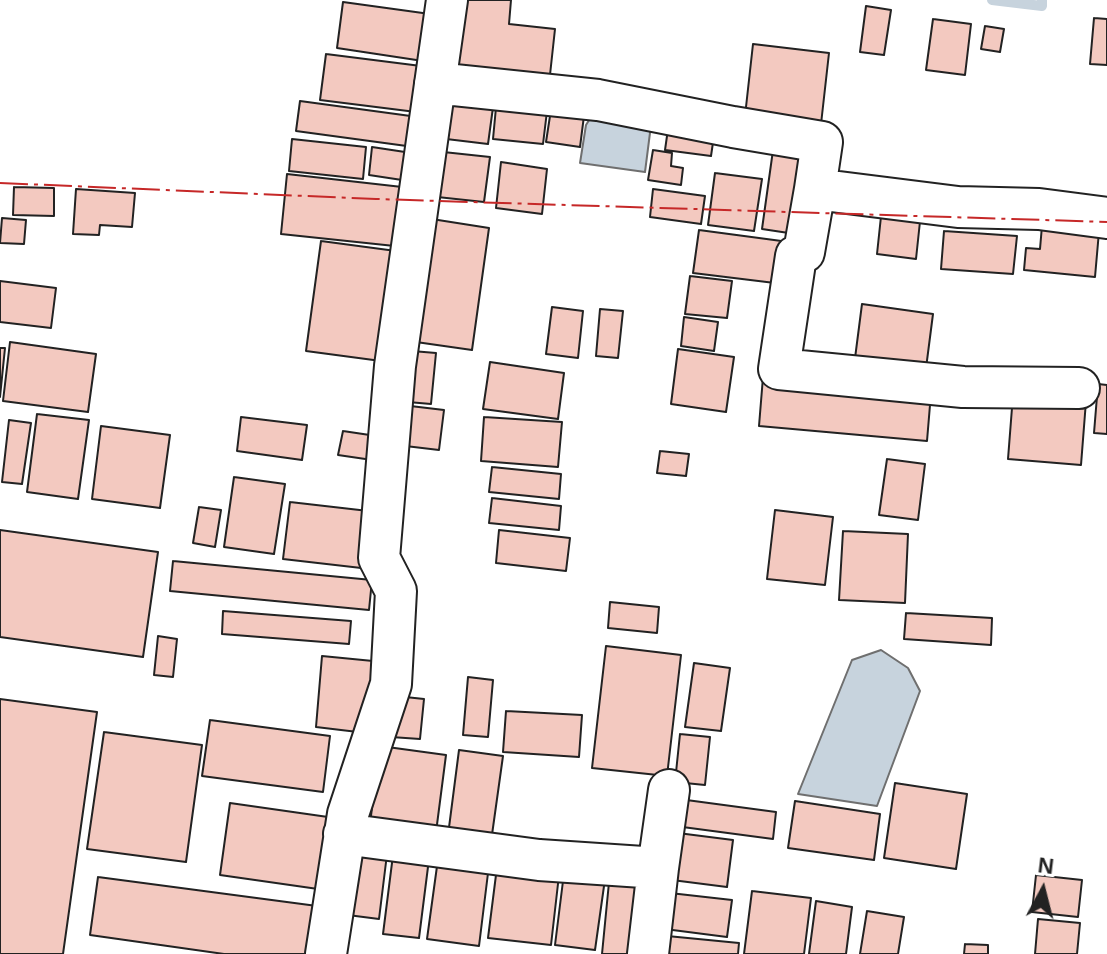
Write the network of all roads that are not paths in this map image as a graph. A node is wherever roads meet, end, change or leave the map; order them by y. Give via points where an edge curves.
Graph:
1 (447, 0) edge
2 (435, 83) junction
3 (815, 189) junction
4 (1107, 218) edge
5 (1079, 388) dead end
6 (669, 790) dead end
7 (344, 834) junction
8 (658, 868) junction
9 (326, 954) edge
10 (648, 954) edge

1 - 2 street
2 - 3 street via 598,100 822,142
2 - 7 street via 395,366 379,558 396,591 391,684
3 - 4 street
3 - 5 street via 804,252 796,256 779,369 963,387
6 - 8 street
7 - 8 street via 539,860
7 - 9 street
8 - 10 street

